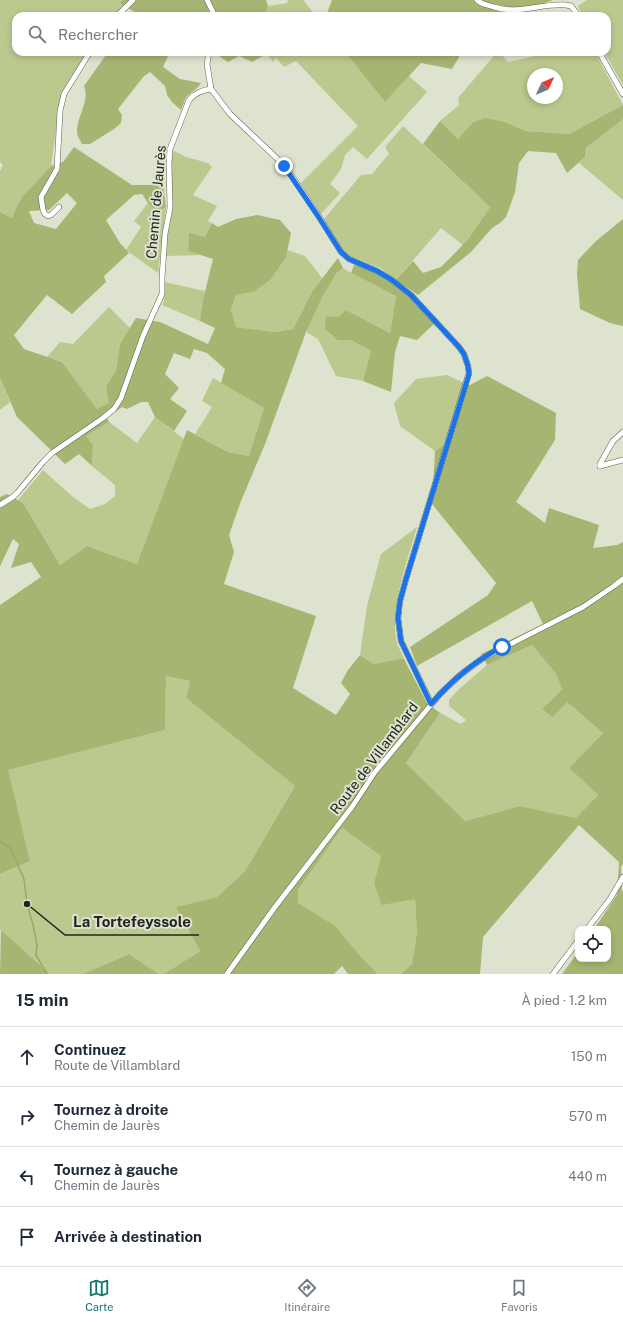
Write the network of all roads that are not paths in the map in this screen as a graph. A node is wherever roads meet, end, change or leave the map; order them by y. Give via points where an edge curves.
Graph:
1 (133, 0) edge
2 (207, 0) edge
3 (477, 0) edge
4 (120, 12) edge
5 (214, 12) edge
6 (576, 12) edge
7 (88, 56) edge
8 (208, 56) edge
9 (601, 56) edge
10 (211, 89) junction
11 (623, 94) edge
12 (59, 207) dead end
13 (623, 432) edge
14 (623, 460) edge
15 (0, 505) edge
16 (623, 579) edge
17 (431, 704) junction
18 (623, 878) edge
19 (589, 926) edge
20 (575, 945) edge
21 (227, 974) edge
22 (554, 974) edge

1 - 4 street
2 - 5 street
3 - 6 street via 481,4 513,11 566,4
7 - 12 street via 61,102 57,169 41,197 43,210 48,216
8 - 10 street
9 - 11 street
10 - 15 street, Chemin de Jaurès via 193,95 189,100 170,149 170,208 165,234 162,294 143,336 121,398 114,409 103,418 52,453 18,492
10 - 17 street via 230,114 284,166 341,252 349,259 392,280 411,295 464,354 468,378 406,579 398,618 401,641
13 - 14 street via 613,441 600,466
16 - 17 street, Route de Villamblard via 583,607 483,658 460,675
17 - 21 street, Route de Villamblard via 375,772 352,807
18 - 19 street
20 - 22 street

